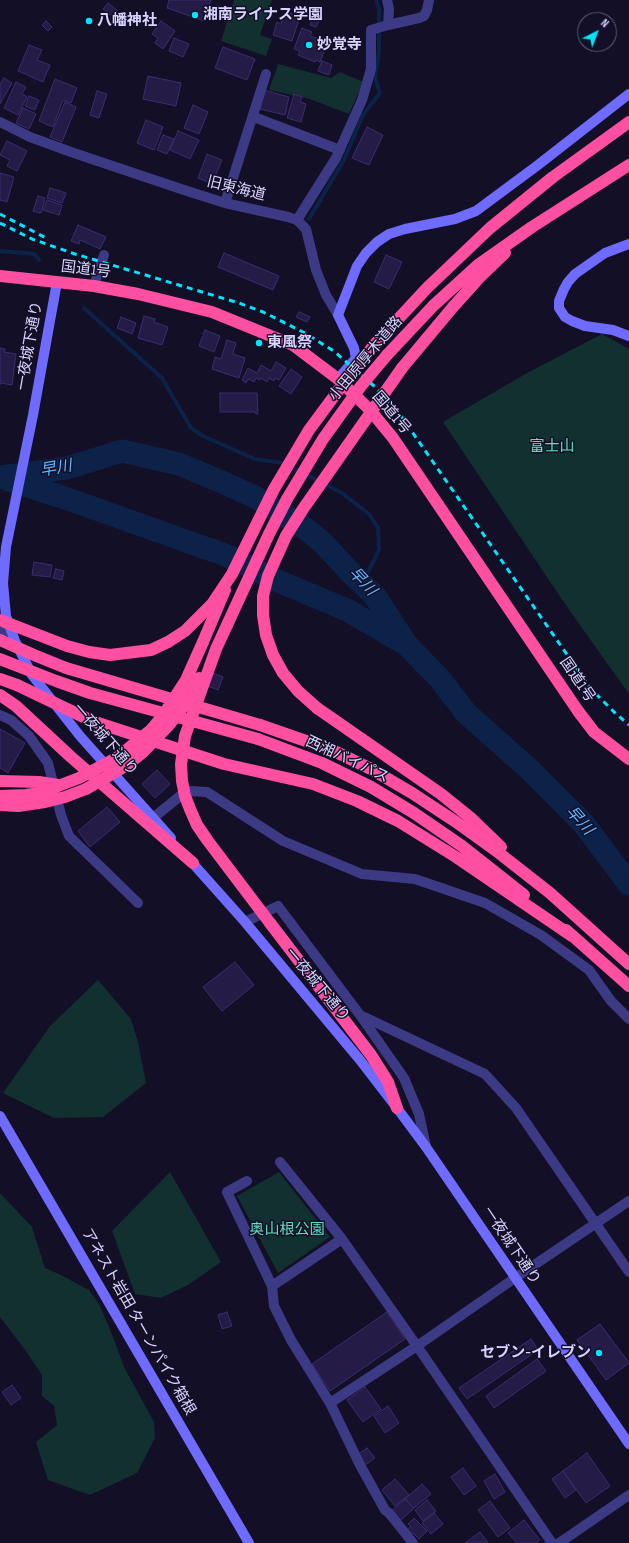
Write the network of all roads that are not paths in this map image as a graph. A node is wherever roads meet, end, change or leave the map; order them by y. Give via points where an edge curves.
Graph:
1 (387, 0) edge
2 (429, 0) edge
3 (388, 25) junction
4 (266, 74) dead end
5 (629, 94) edge
6 (254, 117) dead end
7 (0, 122) edge
8 (629, 122) edge
9 (340, 150) junction
10 (629, 166) edge
11 (225, 203) junction
12 (297, 220) junction
13 (532, 227) junction
14 (629, 244) edge
15 (104, 255) dead end
16 (0, 276) edge
17 (57, 282) junction
18 (94, 286) junction
19 (338, 315) junction
20 (629, 336) edge
21 (338, 379) junction
22 (4, 552) edge
23 (232, 574) junction
24 (0, 620) edge
25 (11, 630) junction
26 (0, 632) edge
27 (0, 640) edge
28 (216, 649) junction
29 (0, 659) edge
30 (0, 679) edge
31 (0, 695) edge
32 (0, 715) edge
33 (629, 759) edge
34 (0, 781) edge
35 (59, 785) junction
36 (0, 796) edge
37 (0, 805) edge
38 (154, 818) junction
39 (193, 863) junction
40 (550, 893) junction
41 (138, 903) dead end
42 (245, 922) junction
43 (572, 936) junction
44 (629, 964) edge
45 (629, 986) edge
46 (360, 1015) junction
47 (629, 1019) edge
48 (397, 1108) junction
49 (0, 1116) edge
50 (426, 1147) junction
51 (280, 1162) dead end
52 (247, 1181) dead end
53 (629, 1201) edge
54 (596, 1223) junction
55 (342, 1239) junction
56 (629, 1272) edge
57 (515, 1278) junction
58 (272, 1286) junction
59 (417, 1346) junction
60 (330, 1403) junction
61 (629, 1444) edge
62 (629, 1495) edge
63 (249, 1543) edge
64 (413, 1543) edge
65 (552, 1543) edge
66 (559, 1543) edge

1 - 3 street
2 - 3 street via 424,16
3 - 9 street via 372,30 371,69 362,100
4 - 11 street
5 - 19 street via 476,211 455,219 389,234 377,242 357,266
6 - 9 street
7 - 11 street, 旧東海道 via 30,137 71,152
8 - 23 highway, 小田原厚木道路, bridge via 553,177 490,228 427,288 375,344 329,402 292,457
9 - 12 street
10 - 13 highway, 小田原厚木道路
11 - 12 street, 旧東海道
12 - 19 street via 306,229 316,270
13 - 28 highway, 小田原厚木道路, bridge via 456,284 387,355 342,412 307,464 269,534
13 - 40 highway, bridge via 475,282 402,368 303,509 286,536 268,576 263,596 263,615 273,655 283,673 298,691 317,708 441,794 472,819
14 - 20 street via 605,253 576,274 560,295 559,308 565,317 572,321
15 - 18 street
16 - 17 highway, 国道1号
17 - 18 highway, 国道1号
17 - 22 street, 一夜城下通り via 33,415
18 - 21 highway, 国道1号 via 212,312 293,345
19 - 21 street via 354,348 356,358
21 - 33 highway, 国道1号 via 370,410 393,438 594,732
22 - 25 street, 一夜城下通り via 6,616
23 - 24 highway, bridge via 212,604 185,632 151,650 110,655 89,652
23 - 35 highway, bridge via 186,680 162,717 151,730 118,757 79,778
25 - 26 street
25 - 38 street, 一夜城下通り via 32,675 80,736
27 - 40 highway, 西湘バイパス, bridge via 66,668 260,725 332,750 412,793 487,844
28 - 37 highway, bridge via 169,725 127,765 86,789 65,797 18,806
28 - 48 highway, bridge via 185,736 181,764 185,796 208,841 371,1055 388,1082
29 - 43 highway, 西湘バイパス, bridge via 90,693 258,739 322,763 371,787 462,846
30 - 43 highway, bridge via 92,721 224,764 313,784 357,800 456,857
31 - 39 highway via 16,706
32 - 41 street via 11,720 29,736 48,763 60,815 69,836
34 - 35 highway, bridge
35 - 36 highway, bridge via 40,793
38 - 39 street, 一夜城下通り
38 - 47 street via 185,792 207,792 283,841 362,874 415,879 485,903 541,935 589,970 611,1001
39 - 42 street, 一夜城下通り
40 - 44 highway, 西湘バイパス
42 - 46 street via 278,906
42 - 48 street, 一夜城下通り
43 - 45 highway, 西湘バイパス
46 - 50 street via 404,1078 419,1114
46 - 54 street via 485,1074 516,1108
48 - 50 street, 一夜城下通り
49 - 63 street, アネスト岩田 ターンパイク箱根
50 - 57 street, 一夜城下通り
51 - 55 street
52 - 58 street via 227,1192
53 - 54 street
54 - 56 street
54 - 57 street
55 - 58 street
55 - 59 street
57 - 59 street
57 - 61 street, 一夜城下通り
58 - 60 street via 274,1306 291,1340
59 - 60 street
59 - 65 street
60 - 64 street via 385,1510
62 - 66 street

